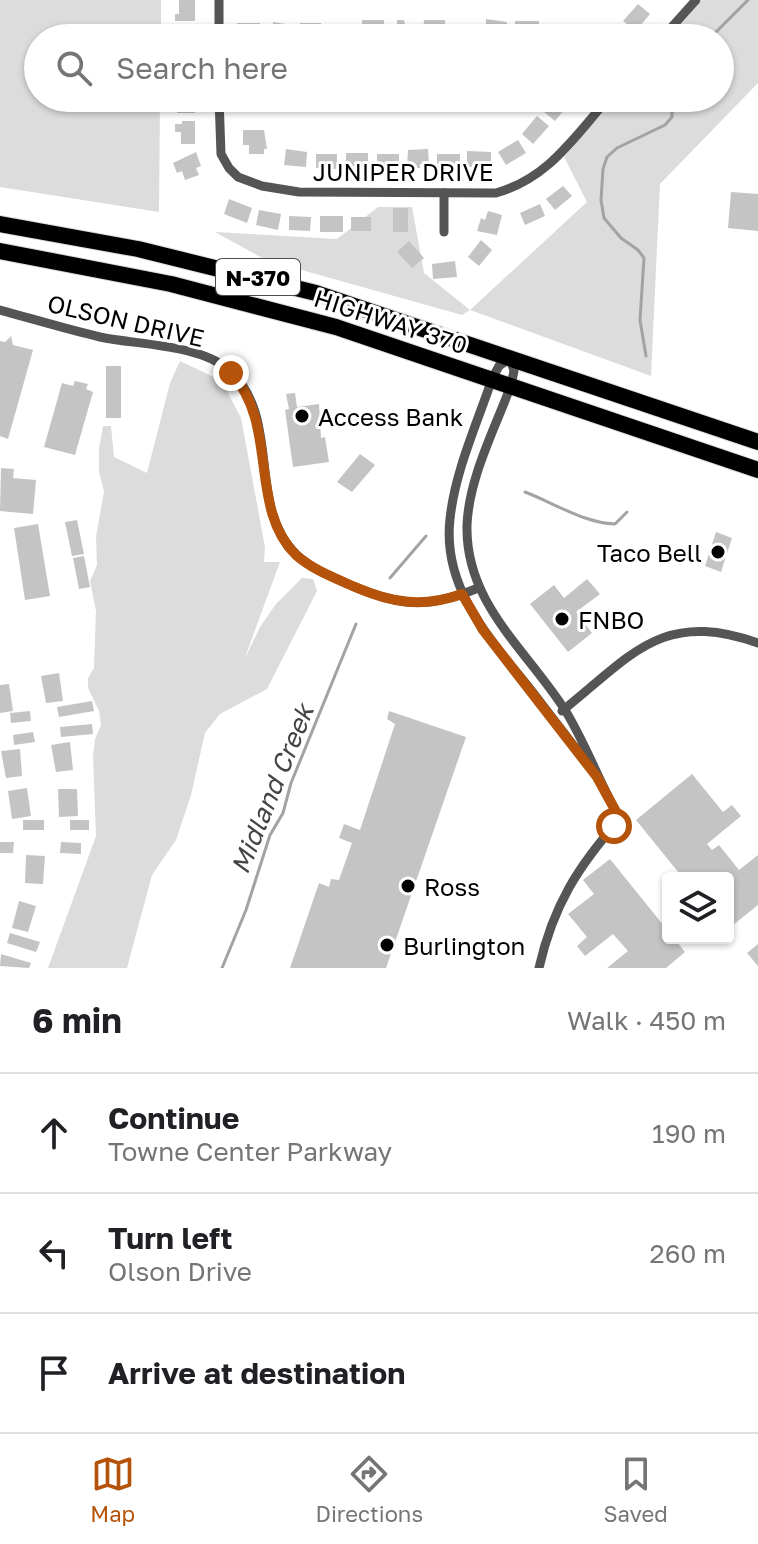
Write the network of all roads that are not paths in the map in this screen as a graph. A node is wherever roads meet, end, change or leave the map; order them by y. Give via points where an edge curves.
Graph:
1 (219, 0) edge
2 (696, 0) edge
3 (219, 24) edge
4 (675, 24) edge
5 (220, 112) edge
6 (591, 112) edge
7 (444, 193) junction
8 (0, 224) edge
9 (444, 232) dead end
10 (0, 251) edge
11 (0, 310) edge
12 (510, 358) junction
13 (492, 379) junction
14 (511, 385) junction
15 (758, 442) edge
16 (758, 470) edge
17 (478, 588) junction
18 (462, 594) junction
19 (758, 643) edge
20 (564, 709) junction
21 (553, 718) junction
22 (597, 777) junction
23 (539, 968) edge

1 - 3 street
2 - 4 street
5 - 7 street, JUNIPER DRIVE via 221,154 229,168 238,177 274,190
6 - 7 street, JUNIPER DRIVE via 533,179 496,193
7 - 9 street
8 - 12 highway, HIGHWAY 370 / N-370 via 267,280
10 - 13 highway, HIGHWAY 370 / N-370 via 221,296 336,327
11 - 18 street, OLSON DRIVE via 192,353 226,368 255,410 272,512 294,552 328,575 392,601 421,604
12 - 13 street
12 - 14 street
12 - 15 highway, HIGHWAY 370 / N-370
13 - 14 highway, HIGHWAY 370 / N-370
13 - 18 street via 450,520 450,553
14 - 16 highway, HIGHWAY 370 / N-370
14 - 17 street via 468,511 469,554
17 - 18 street, OLSON DRIVE
17 - 20 street
18 - 21 street via 483,630
19 - 20 street via 709,630 660,637
20 - 21 street
20 - 22 street
21 - 22 street
22 - 23 street via 620,819 568,885

